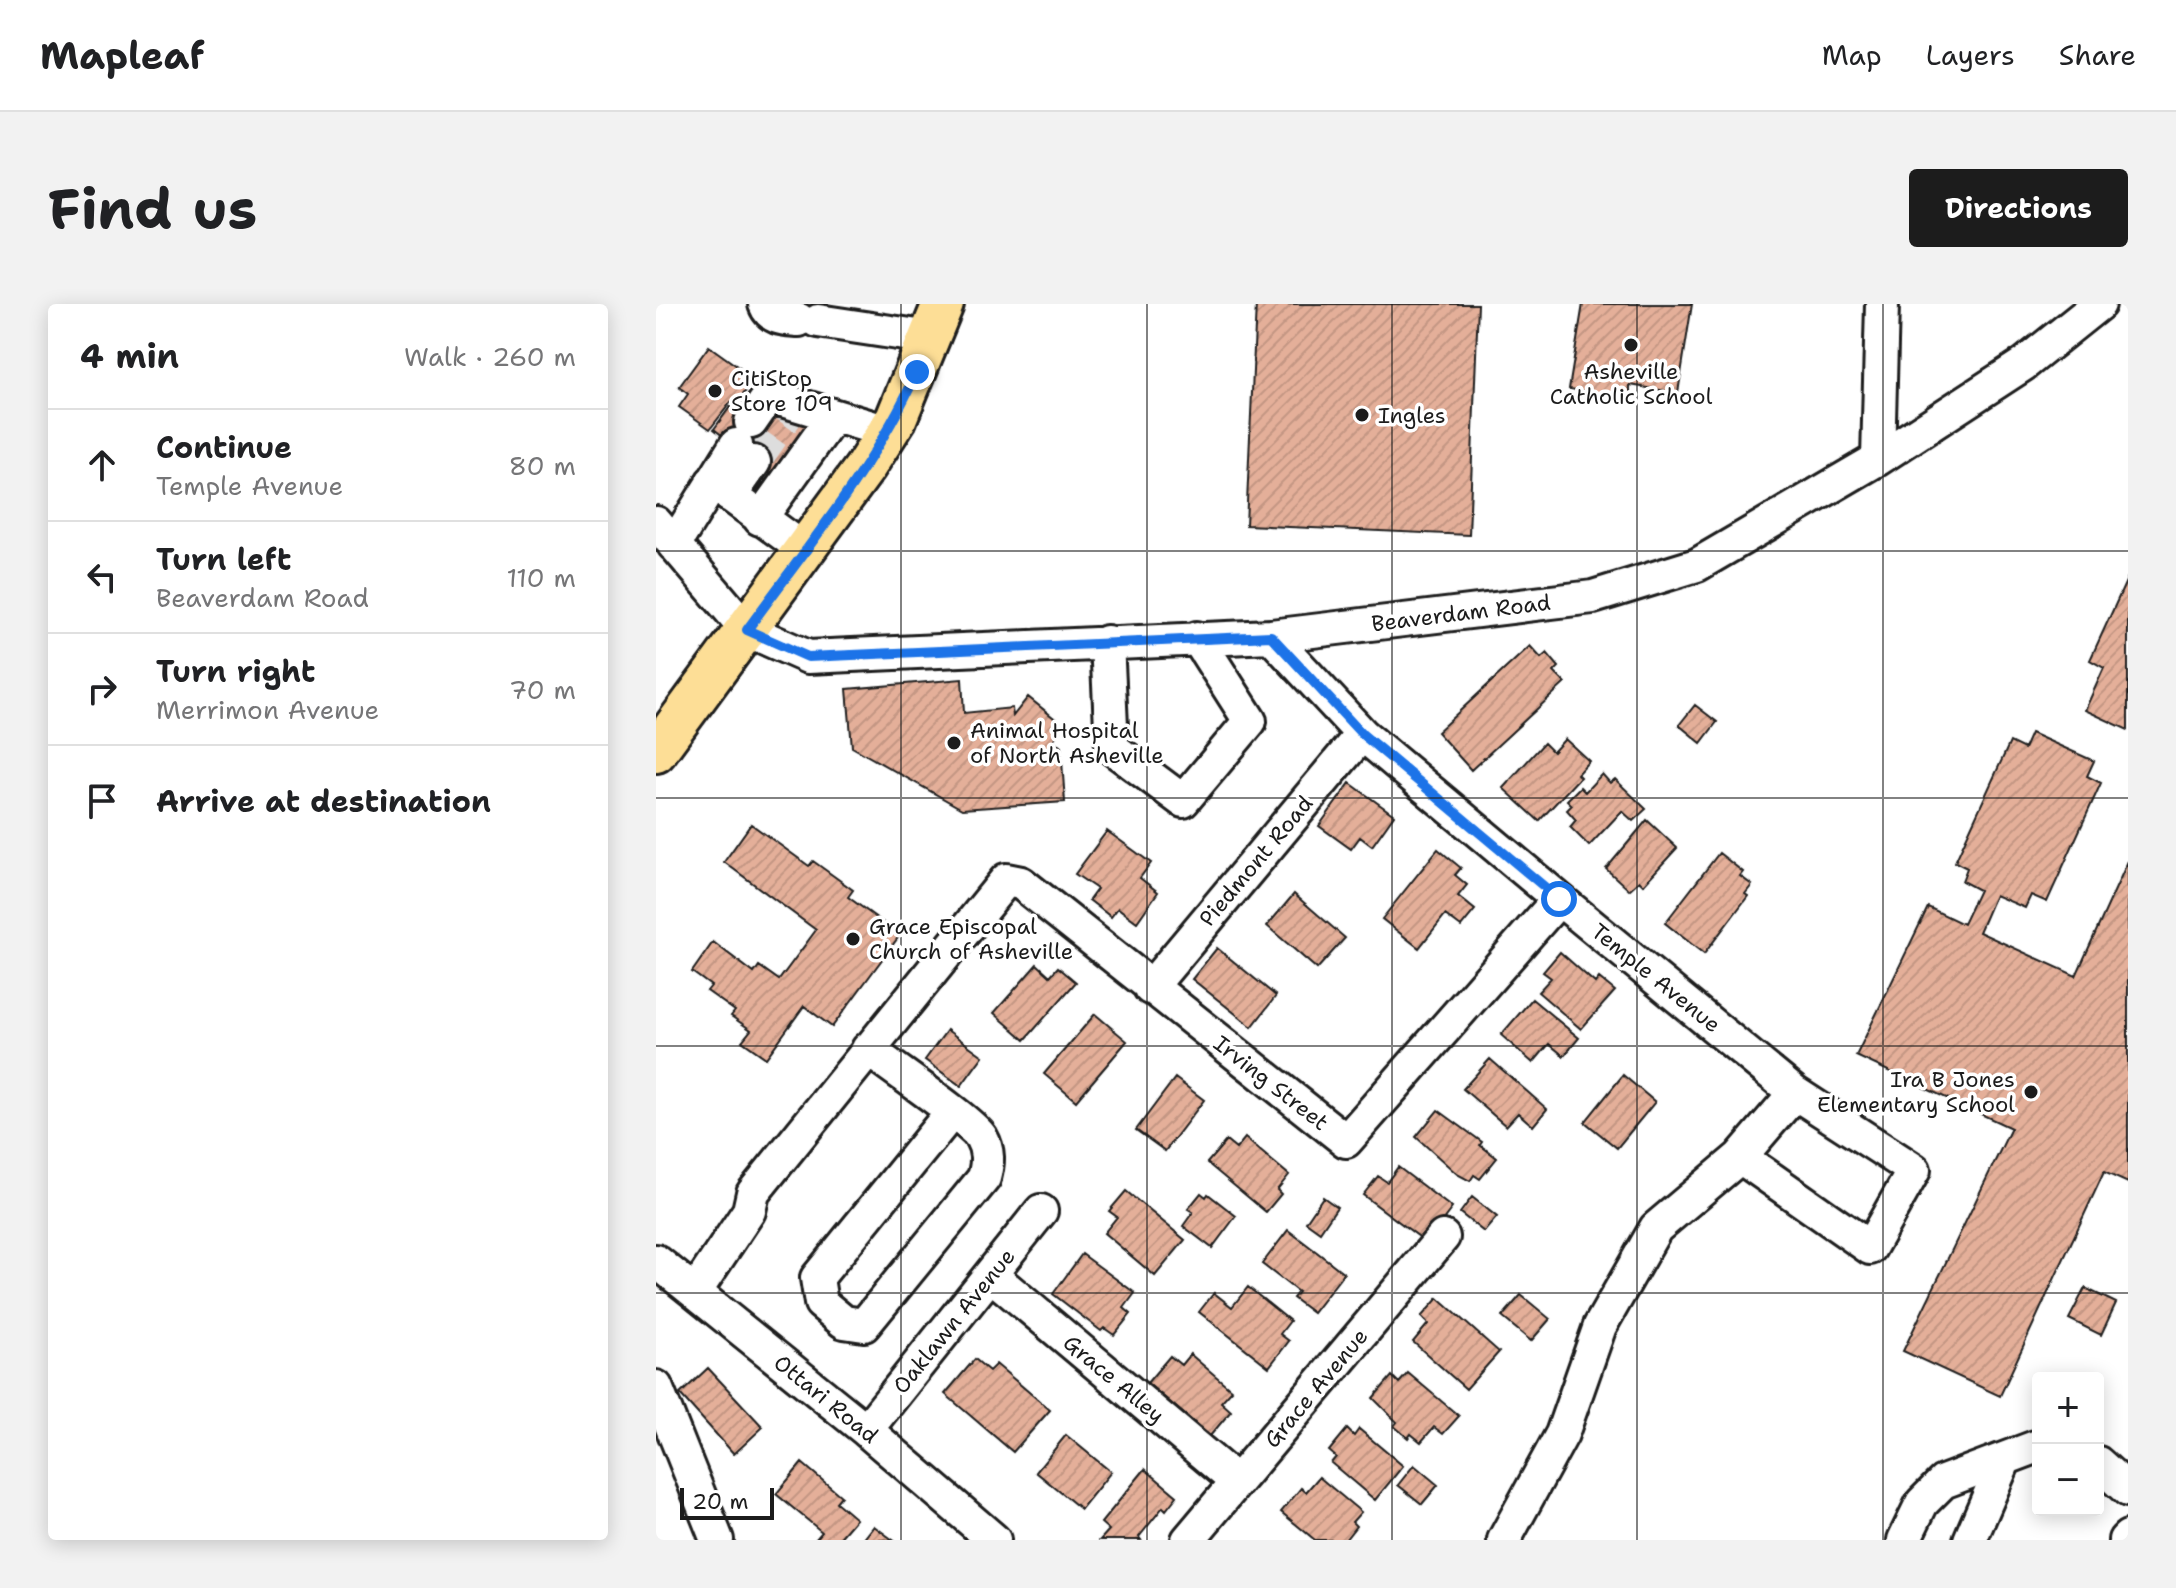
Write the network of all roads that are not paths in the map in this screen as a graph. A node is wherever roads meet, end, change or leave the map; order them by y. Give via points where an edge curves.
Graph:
1 (765, 304) edge
2 (1882, 304) edge
3 (2099, 304) edge
4 (937, 321) edge
5 (833, 417) junction
6 (888, 432) junction
7 (1878, 459) junction
8 (721, 489) junction
9 (760, 519) junction
10 (665, 534) edge
11 (805, 550) junction
12 (747, 630) junction
13 (1271, 636) junction
14 (1197, 638) junction
15 (1107, 642) junction
16 (1362, 734) junction
17 (656, 752) edge
18 (1559, 899) junction
19 (1150, 988) junction
20 (868, 1049) junction
21 (1795, 1093) junction
22 (951, 1113) junction
23 (1740, 1157) junction
24 (1041, 1211) dead end
25 (1443, 1237) dead end
26 (656, 1261) edge
27 (991, 1275) junction
28 (695, 1292) junction
29 (656, 1387) edge
30 (866, 1430) junction
31 (2032, 1449) edge
32 (2004, 1461) junction
33 (2104, 1468) edge
34 (1237, 1482) junction
35 (2128, 1490) edge
36 (717, 1540) edge
37 (994, 1540) edge
38 (1188, 1540) edge
39 (1504, 1540) edge
40 (1904, 1540) edge
41 (1970, 1540) edge

1 - 4 street via 779,318
2 - 7 street
3 - 7 street, Beaverdam Road via 2024,364
4 - 6 main road
5 - 6 street
5 - 8 street via 769,396
5 - 9 street
6 - 11 main road
7 - 13 street, Beaverdam Road via 1697,565 1593,597
8 - 9 street
8 - 10 street
9 - 11 street
10 - 12 street
11 - 12 main road
12 - 15 street, Beaverdam Road via 808,657
12 - 17 main road
13 - 14 street, Beaverdam Road
13 - 16 street, Temple Avenue
14 - 15 street, Beaverdam Road
14 - 15 street via 1250,721 1183,801 1112,748
16 - 18 street, Temple Avenue
16 - 19 street, Piedmont Road
18 - 19 street, Irving Street via 1346,1141
18 - 21 street, Temple Avenue
19 - 20 street, Irving Street via 1021,883 1006,880
20 - 22 street
20 - 28 street via 753,1193 749,1211
21 - 23 street
21 - 23 street, Temple Avenue via 1914,1170 1870,1248
22 - 22 street via 980,1135 989,1159 984,1178 864,1325 844,1322 821,1303 817,1278
23 - 39 street via 1656,1228 1600,1326 1562,1434
24 - 27 street, Oaklawn Avenue
25 - 34 street, Grace Avenue
26 - 28 street, Ottari Road
27 - 30 street, Oaklawn Avenue
27 - 34 street, Grace Alley
28 - 30 street, Ottari Road
29 - 36 street
30 - 37 street, Ottari Road
31 - 32 street
32 - 40 street via 1943,1482 1922,1503
32 - 41 street
33 - 35 street
34 - 38 street, Grace Avenue

